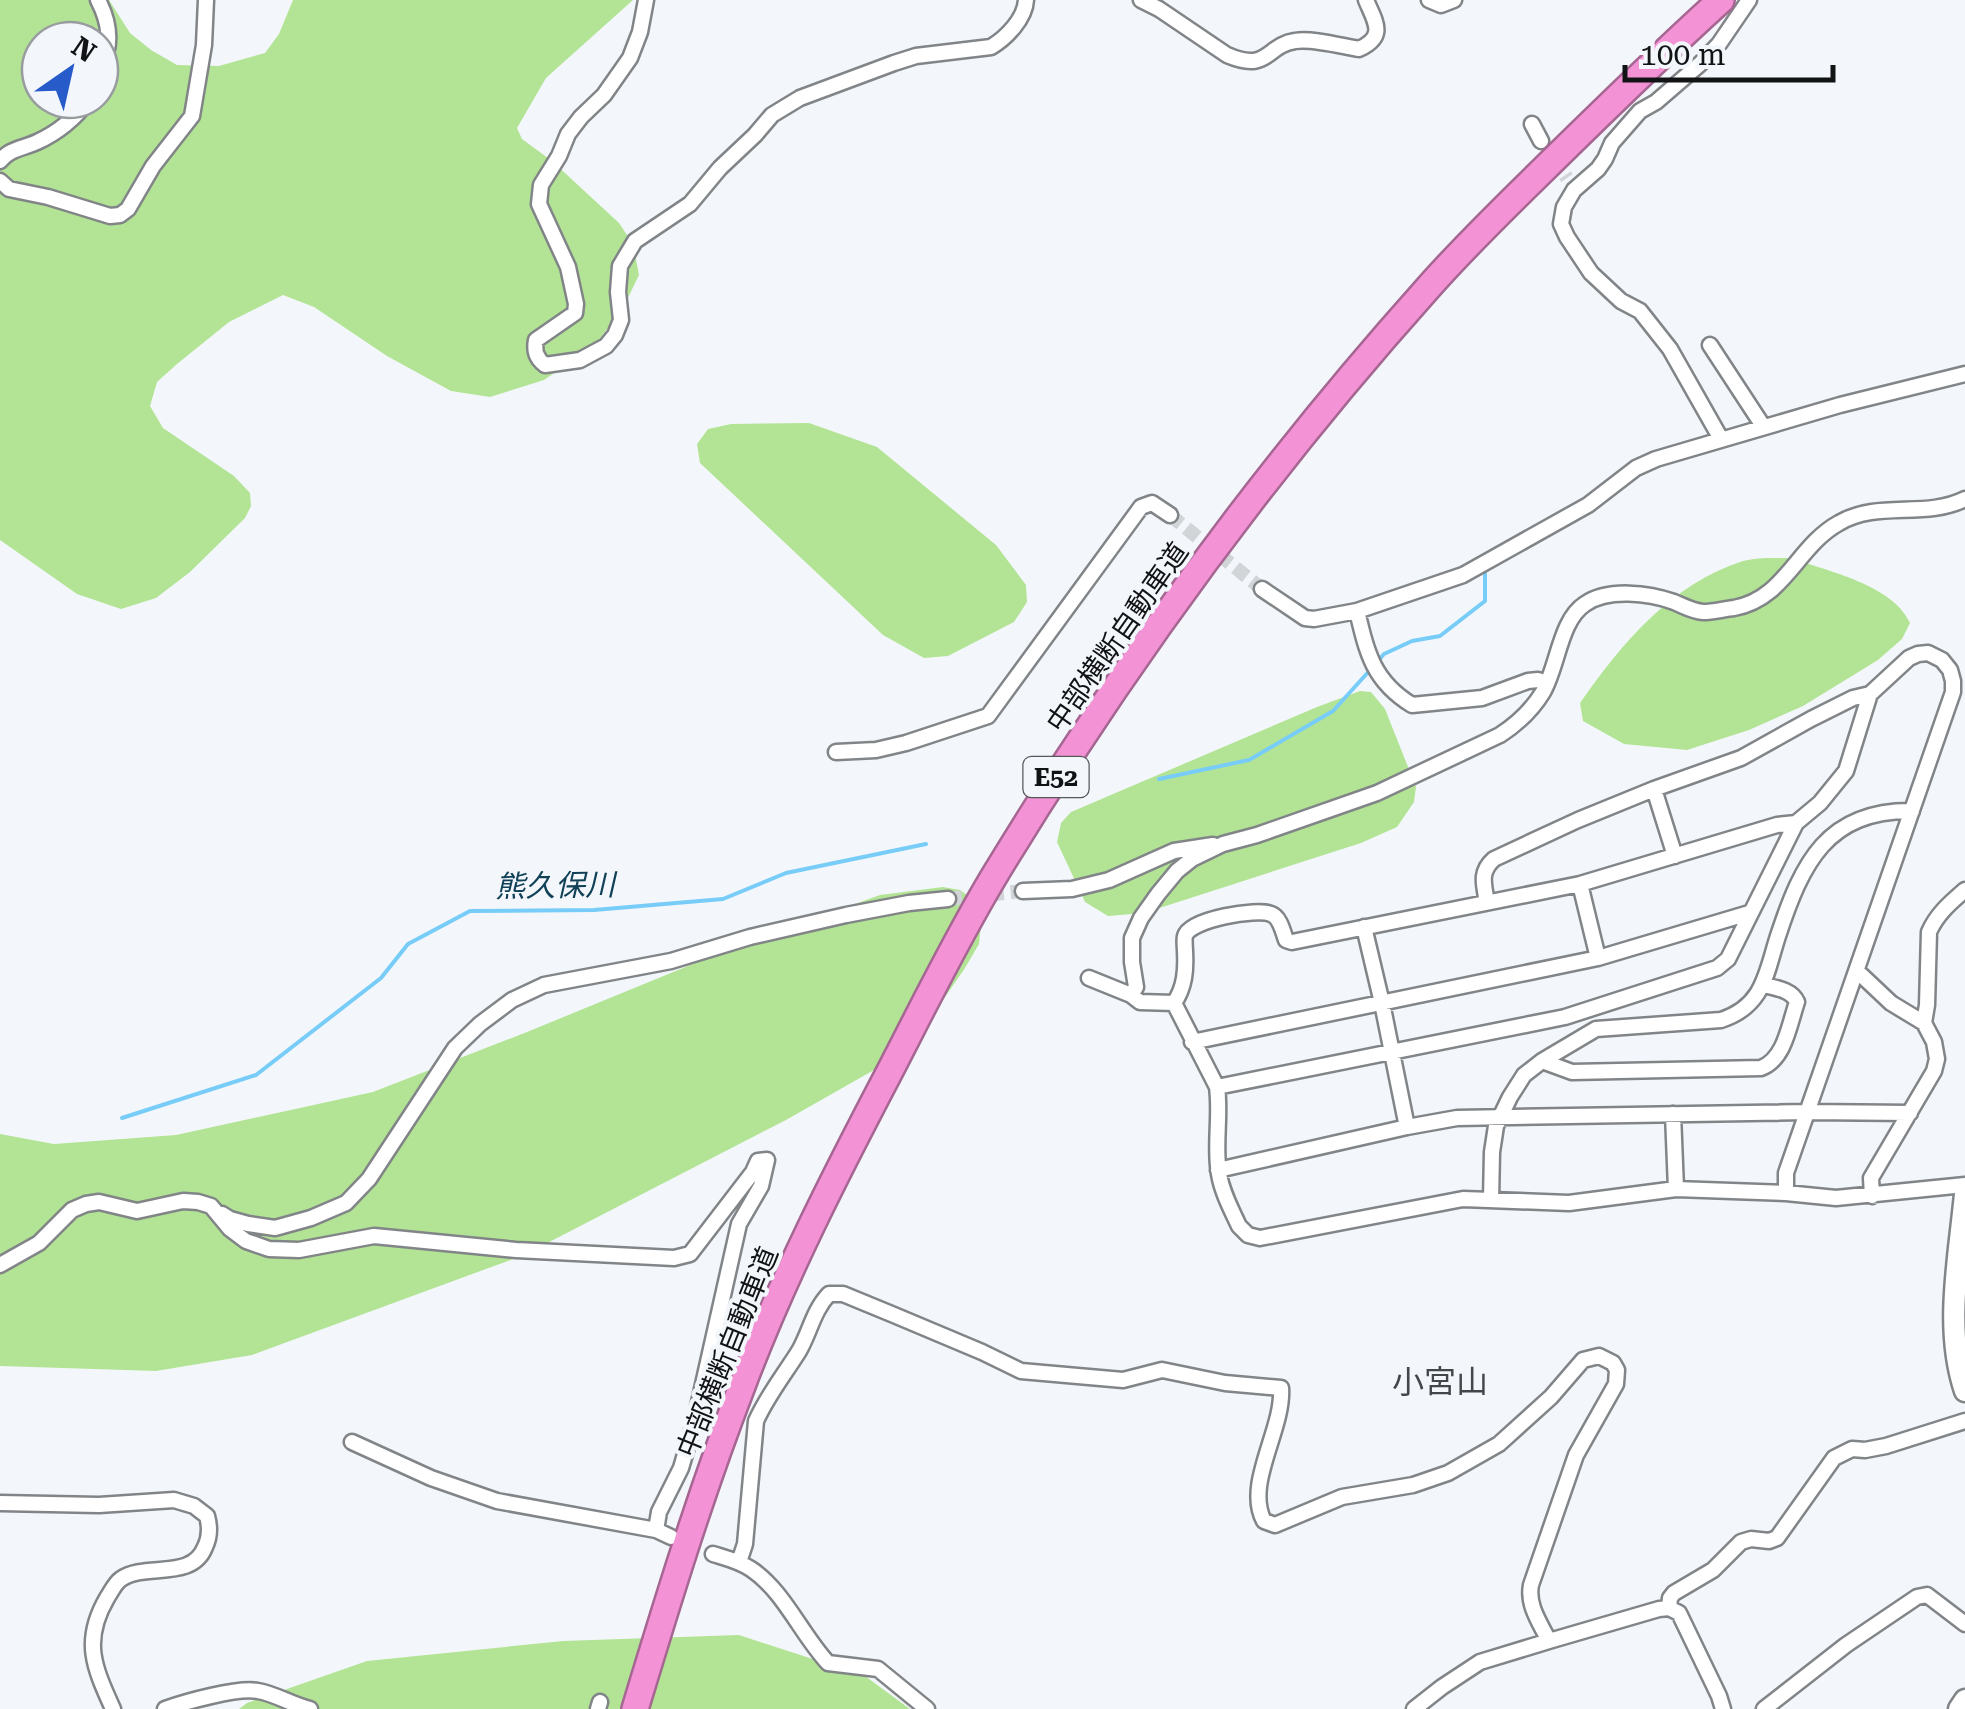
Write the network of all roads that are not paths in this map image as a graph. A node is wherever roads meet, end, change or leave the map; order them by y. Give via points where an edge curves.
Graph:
1 (206, 0) edge
2 (646, 0) edge
3 (1026, 0) edge
4 (1141, 0) edge
5 (1366, 0) edge
6 (1430, 0) edge
7 (1454, 0) edge
8 (1721, 0) edge
9 (1749, 0) edge
10 (71, 120) edge
11 (1532, 124) dead end
12 (1541, 141) tunnel mouth
13 (0, 160) edge
14 (0, 182) edge
15 (1710, 346) dead end
16 (1965, 374) edge
17 (1763, 426) junction
18 (1721, 440) junction
19 (1965, 499) edge
20 (1170, 515) dead end
21 (1262, 588) tunnel mouth
22 (1357, 611) junction
23 (1546, 684) junction
24 (1870, 694) junction
25 (836, 752) dead end
26 (1654, 789) junction
27 (1912, 812) junction
28 (1796, 823) junction
29 (1224, 844) junction
30 (1676, 856) junction
31 (1580, 884) junction
32 (1965, 890) edge
33 (1022, 892) tunnel mouth
34 (948, 899) tunnel mouth
35 (1487, 902) junction
36 (1749, 912) junction
37 (1364, 927) junction
38 (1598, 958) junction
39 (1857, 971) junction
40 (1088, 978) dead end
41 (1764, 985) junction
42 (1131, 995) junction
43 (1174, 1003) junction
44 (1382, 1003) junction
45 (1924, 1023) junction
46 (1192, 1042) junction
47 (1392, 1050) junction
48 (1542, 1061) junction
49 (1217, 1087) junction
50 (1808, 1112) junction
51 (1910, 1113) junction
52 (1673, 1114) junction
53 (1500, 1116) junction
54 (1407, 1126) junction
55 (1218, 1170) junction
56 (1965, 1184) edge
57 (1676, 1189) junction
58 (1786, 1193) junction
59 (1965, 1194) edge
60 (1872, 1196) junction
61 (1491, 1200) junction
62 (211, 1206) junction
63 (0, 1266) edge
64 (1965, 1391) edge
65 (1965, 1421) edge
66 (352, 1442) dead end
67 (0, 1503) edge
68 (656, 1530) junction
69 (671, 1537) dead end
70 (713, 1554) dead end
71 (739, 1562) junction
72 (1669, 1608) junction
73 (1965, 1624) edge
74 (1549, 1641) junction
75 (1965, 1700) edge
76 (114, 1709) edge
77 (165, 1709) edge
78 (310, 1709) edge
79 (634, 1709) edge
80 (926, 1709) edge
81 (1414, 1709) edge
82 (1722, 1709) edge
83 (1764, 1709) edge
84 (1959, 1709) edge

1 - 14 street via 192,116 128,209 110,216
2 - 3 street via 630,58 568,134 541,185 538,204 568,267 576,304 575,312 536,340 534,350 545,365 580,360 606,346 621,320 620,266 636,241 690,204 772,115 894,62 991,48 1019,20
4 - 5 street via 1228,55 1256,60 1299,40 1367,46 1377,27
6 - 7 street
8 - 79 highway, 中部横断自動車道 / E52 via 1502,211 1348,380 1180,597 1062,769 991,882 796,1258 730,1418
9 - 18 street via 1700,64 1640,111 1598,169 1571,184 1561,224 1592,273 1640,311 1670,349
10 - 13 street
11 - 12 street
15 - 17 street
16 - 17 street
17 - 18 street
18 - 22 street via 1636,468 1588,505 1464,575
19 - 23 street via 1838,523 1764,597 1738,607 1701,612 1654,596 1600,596 1568,623
20 - 25 street via 1152,502 1141,507 988,716 906,743
21 - 22 street via 1305,618
22 - 23 street via 1375,670 1412,705 1482,698 1528,681
23 - 29 street via 1524,716 1500,735 1377,793
24 - 26 street via 1742,758
24 - 27 street via 1918,654 1942,660 1950,670 1952,692
24 - 28 street via 1846,771
26 - 30 street
26 - 35 street via 1494,859 1483,875
27 - 39 street
27 - 41 street via 1854,820 1815,855
28 - 30 street
28 - 36 street
29 - 33 street via 1174,851 1109,880
29 - 42 street via 1177,871 1141,918 1132,938
30 - 31 street
31 - 35 street
31 - 38 street
32 - 45 street via 1929,932
34 - 62 street via 846,915 671,961 544,985 512,1000 455,1048 369,1179 346,1202 276,1228 230,1219
35 - 37 street
36 - 38 street
36 - 47 street via 1728,959 1717,968 1565,1017
37 - 43 street via 1292,942 1270,913 1198,922 1184,936 1187,971
37 - 44 street
38 - 44 street
39 - 45 street
39 - 50 street
40 - 42 street
41 - 48 street via 1737,1014 1721,1020 1596,1029
41 - 48 street via 1797,1002 1770,1065 1572,1072
42 - 43 street via 1140,1002
43 - 46 street
44 - 46 street
44 - 47 street
45 - 51 street via 1937,1059
46 - 49 street
47 - 49 street
47 - 54 street
48 - 53 street via 1524,1075
49 - 55 street
50 - 51 street
50 - 52 street
50 - 58 street via 1786,1173
51 - 60 street via 1872,1178
52 - 53 street
52 - 57 street
53 - 54 street
53 - 61 street
54 - 55 street
55 - 61 street via 1239,1226 1260,1238
56 - 60 street
57 - 58 street
57 - 61 street via 1569,1202
58 - 60 street
59 - 64 main road via 1954,1320
62 - 63 street via 183,1201 136,1212 86,1204
62 - 68 street via 246,1241 269,1249 374,1236 674,1258 690,1254 758,1161 767,1160 740,1224 695,1420
65 - 72 street via 1834,1458 1776,1538 1741,1542 1713,1570 1674,1592
66 - 68 street via 497,1501
67 - 76 street via 174,1500 207,1516 207,1544 196,1561 124,1577 103,1606 92,1654
68 - 69 street
70 - 71 street
71 - 74 street via 756,1421 829,1294 894,1314 1021,1371 1123,1380 1162,1370 1281,1388 1257,1505 1264,1521 1275,1525 1342,1497 1448,1473 1516,1432 1583,1360 1600,1356 1613,1364 1616,1384 1576,1455 1529,1596
71 - 80 street via 769,1584 828,1663 878,1669
72 - 74 street
72 - 82 street via 1678,1613
73 - 83 street via 1927,1595 1918,1597
74 - 81 street via 1480,1662
75 - 84 main road
77 - 78 street via 250,1690

